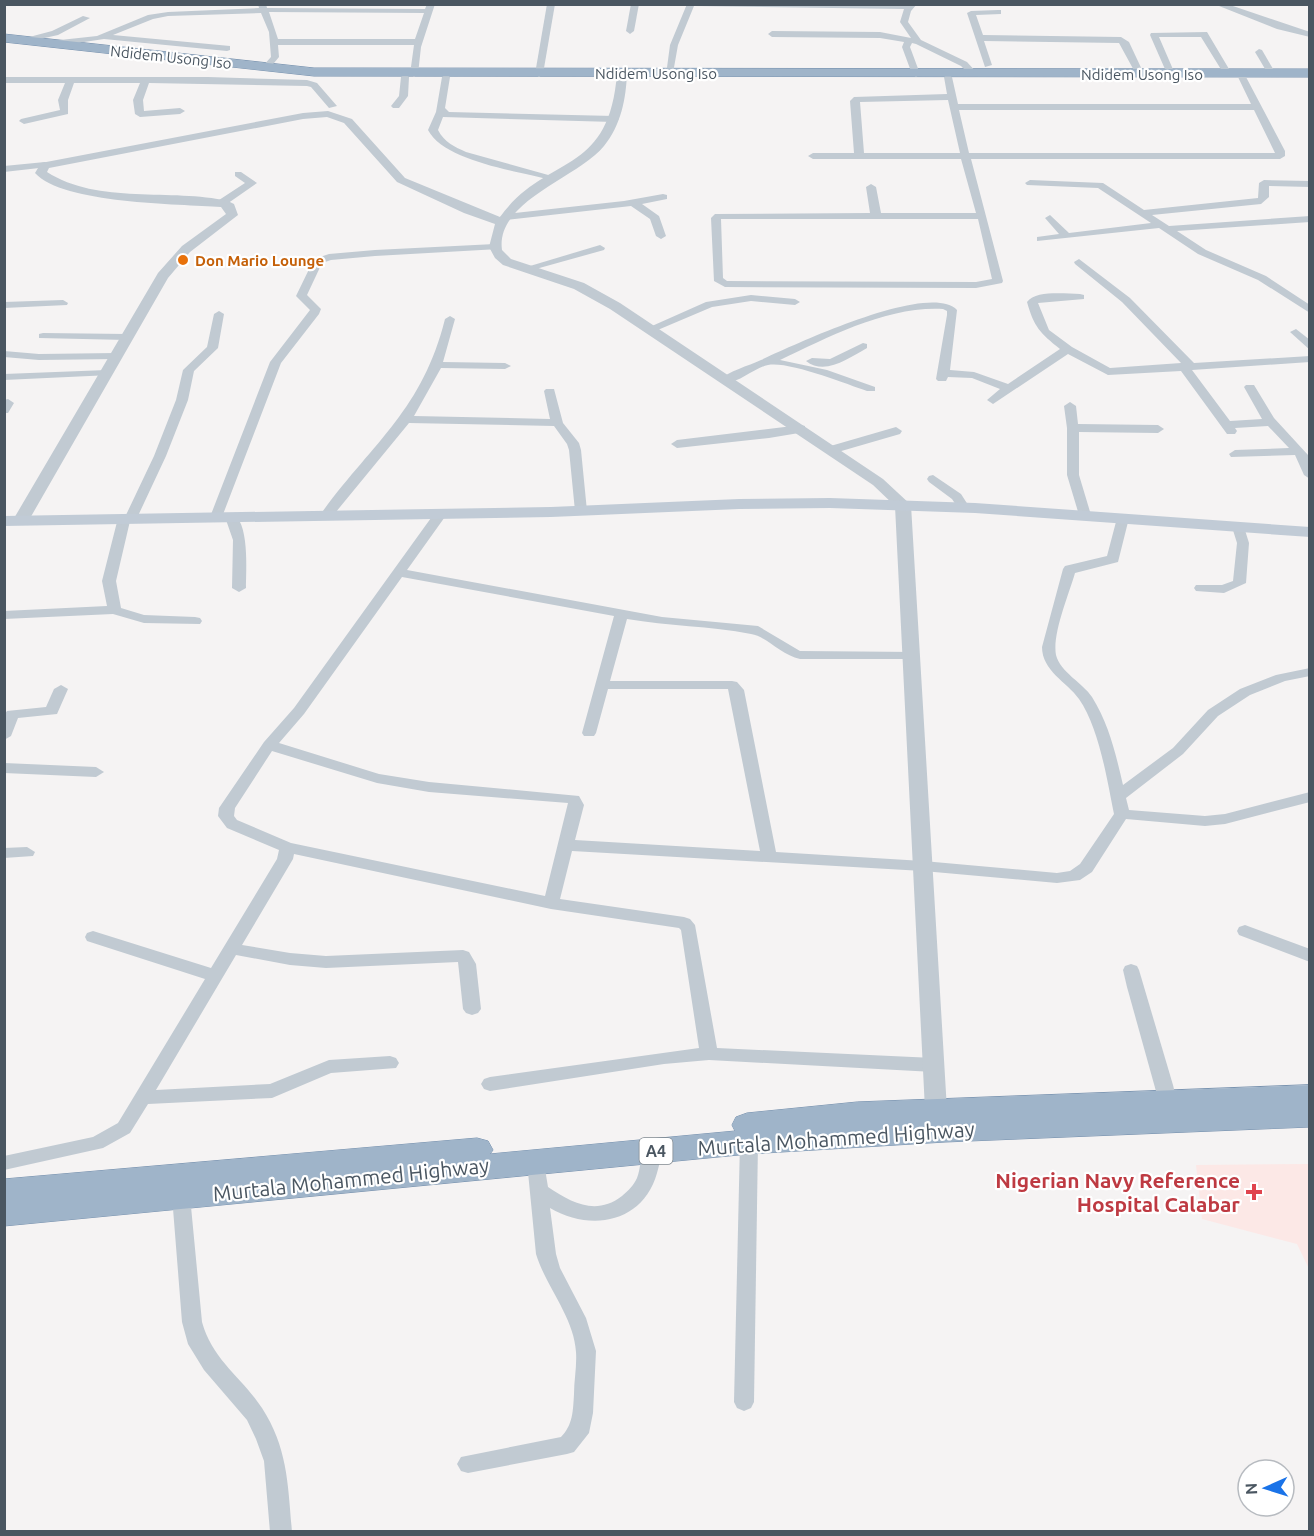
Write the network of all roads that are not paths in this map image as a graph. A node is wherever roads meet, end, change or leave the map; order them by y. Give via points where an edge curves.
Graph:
1 (551, 4) edge
2 (635, 4) edge
3 (692, 4) edge
4 (1218, 4) edge
5 (1238, 4) edge
6 (912, 6) edge
7 (264, 7) edge
8 (429, 8) edge
9 (1228, 9) junction
10 (998, 12) dead end
11 (86, 18) dead end
12 (630, 31) dead end
13 (772, 34) dead end
14 (1310, 35) edge
15 (102, 36) junction
16 (4, 38) edge
17 (980, 38) junction
18 (22, 40) junction
19 (913, 41) junction
20 (275, 42) junction
21 (418, 42) junction
22 (4, 44) edge
23 (51, 44) junction
24 (227, 48) dead end
25 (1259, 52) dead end
26 (988, 65) dead end
27 (266, 67) junction
28 (1225, 69) dead end
29 (669, 73) junction
30 (539, 74) junction
31 (916, 74) junction
32 (974, 74) junction
33 (1140, 74) junction
34 (1171, 74) junction
35 (1272, 74) junction
36 (410, 75) junction
37 (622, 75) junction
38 (1310, 75) edge
39 (446, 77) junction
40 (948, 77) junction
41 (1242, 77) junction
42 (4, 80) edge
43 (70, 80) junction
44 (145, 80) junction
45 (953, 102) junction
46 (332, 106) dead end
47 (396, 106) dead end
48 (1258, 107) junction
49 (180, 111) dead end
50 (441, 112) junction
51 (614, 119) junction
52 (24, 121) dead end
53 (813, 156) dead end
54 (859, 156) junction
55 (965, 156) junction
56 (45, 165) junction
57 (7, 170) edge
58 (238, 174) dead end
59 (554, 178) junction
60 (1030, 183) dead end
61 (1310, 184) edge
62 (871, 187) dead end
63 (663, 197) dead end
64 (634, 203) junction
65 (220, 204) junction
66 (1142, 213) junction
67 (876, 216) junction
68 (982, 216) junction
69 (1050, 218) dead end
70 (503, 219) junction
71 (1310, 219) edge
72 (1163, 227) junction
73 (661, 236) dead end
74 (1067, 236) junction
75 (1041, 239) dead end
76 (495, 247) junction
77 (600, 248) dead end
78 (1079, 262) dead end
79 (525, 269) junction
80 (1080, 297) dead end
81 (795, 302) dead end
82 (63, 303) dead end
83 (4, 305) edge
84 (1309, 309) edge
85 (219, 314) dead end
86 (450, 319) dead end
87 (649, 330) junction
88 (1296, 332) dead end
89 (43, 336) dead end
90 (127, 337) junction
91 (863, 346) dead end
92 (1310, 347) edge
93 (1068, 349) junction
94 (4, 354) edge
95 (116, 356) junction
96 (1310, 358) edge
97 (772, 362) junction
98 (792, 364) junction
99 (435, 365) junction
100 (505, 366) dead end
101 (1187, 366) junction
102 (107, 373) junction
103 (4, 377) edge
104 (725, 381) junction
105 (1250, 387) dead end
106 (1008, 388) junction
107 (871, 389) dead end
108 (550, 392) dead end
109 (993, 400) dead end
110 (1070, 406) dead end
111 (407, 418) junction
112 (1271, 422) junction
113 (556, 423) junction
114 (1073, 428) junction
115 (801, 429) junction
116 (1158, 429) dead end
117 (896, 431) dead end
118 (676, 444) dead end
119 (831, 450) junction
120 (1298, 451) junction
121 (1235, 454) dead end
122 (1310, 475) edge
123 (933, 479) dead end
124 (903, 505) junction
125 (964, 508) junction
126 (581, 511) junction
127 (441, 514) junction
128 (326, 515) junction
129 (1085, 515) junction
130 (224, 517) junction
131 (128, 518) junction
132 (1123, 518) junction
133 (13, 520) edge
134 (1238, 527) junction
135 (1310, 532) edge
136 (400, 573) junction
137 (239, 588) dead end
138 (1201, 588) dead end
139 (115, 610) junction
140 (621, 614) junction
141 (4, 615) edge
142 (195, 621) dead end
143 (911, 655) junction
144 (1310, 672) edge
145 (602, 685) junction
146 (61, 689) dead end
147 (589, 733) dead end
148 (4, 736) edge
149 (269, 745) junction
150 (4, 768) edge
151 (96, 771) dead end
152 (1119, 796) junction
153 (1310, 797) edge
154 (1122, 814) junction
155 (565, 845) junction
156 (287, 847) junction
157 (27, 852) dead end
158 (4, 853) edge
159 (769, 857) junction
160 (923, 866) junction
161 (551, 903) junction
162 (1245, 931) dead end
163 (93, 938) dead end
164 (232, 949) junction
165 (1310, 956) edge
166 (1131, 970) dead end
167 (216, 976) junction
168 (472, 1009) dead end
169 (709, 1054) junction
170 (390, 1063) dead end
171 (934, 1065) junction
172 (490, 1084) dead end
173 (1310, 1096) edge
174 (142, 1097) junction
175 (1168, 1102) junction
176 (936, 1110) junction
177 (1310, 1115) edge
178 (749, 1142) junction
179 (4, 1163) edge
180 (650, 1163) junction
181 (538, 1176) junction
182 (4, 1192) edge
183 (181, 1196) junction
184 (4, 1213) edge
185 (744, 1402) dead end
186 (468, 1464) dead end
187 (281, 1532) edge

1 - 30 street
2 - 12 street
3 - 6 street
3 - 29 street via 674,45
4 - 9 street
5 - 9 street
6 - 19 street via 904,22
7 - 8 street
7 - 15 street via 160,15
7 - 20 street
8 - 21 street
9 - 14 street
10 - 17 street via 971,13
11 - 18 street via 55,33
13 - 19 street via 880,35
15 - 23 street
15 - 24 street
16 - 18 highway, Ndidem Usong Iso
17 - 26 street
17 - 33 street via 1121,40
18 - 23 highway, Ndidem Usong Iso
19 - 31 street via 906,47
19 - 32 street via 964,64
20 - 21 street
20 - 27 street via 275,57
21 - 36 street
22 - 36 highway, Ndidem Usong Iso via 280,72
23 - 27 highway, Ndidem Usong Iso
25 - 35 street
27 - 36 highway, Ndidem Usong Iso
28 - 34 street via 1206,36 1154,35
29 - 31 highway, Ndidem Usong Iso
29 - 37 highway, Ndidem Usong Iso
30 - 36 highway, Ndidem Usong Iso
30 - 37 highway, Ndidem Usong Iso
31 - 32 highway, Ndidem Usong Iso
32 - 33 highway, Ndidem Usong Iso
33 - 34 highway, Ndidem Usong Iso
34 - 35 highway, Ndidem Usong Iso
35 - 38 highway, Ndidem Usong Iso
36 - 39 highway, Ndidem Usong Iso
36 - 47 street
37 - 39 highway, Ndidem Usong Iso
37 - 40 highway, Ndidem Usong Iso
37 - 51 street
38 - 41 highway, Ndidem Usong Iso
39 - 50 street
40 - 41 highway, Ndidem Usong Iso
40 - 45 street
41 - 48 street
42 - 43 street
43 - 44 street
43 - 52 street via 63,100 64,112
44 - 46 street via 307,82 315,85
44 - 49 street via 138,100 140,114
45 - 48 street
45 - 54 street via 857,99
45 - 55 street
48 - 55 street via 1280,156
50 - 51 street
50 - 59 street via 433,130 437,140 450,148
51 - 59 street via 597,148
53 - 54 street
54 - 55 street
55 - 68 street
56 - 57 street
56 - 65 street via 41,173 45,178 64,185 113,194
56 - 70 street via 328,114 348,121 401,180 468,210
58 - 65 street via 252,183
59 - 70 street
60 - 66 street via 1100,185
61 - 66 street via 1264,183 1264,197 1260,201
62 - 67 street
63 - 64 street
64 - 70 street
64 - 73 street via 655,218
65 - 90 street via 230,207 232,215 174,262
66 - 72 street
67 - 68 street
67 - 68 street via 719,216 718,279 725,284 993,284 998,281
69 - 74 street
70 - 76 street
71 - 72 street
72 - 74 street
72 - 84 street via 1209,256 1268,281
74 - 75 street
76 - 79 street via 502,260
76 - 130 street via 375,253 318,261 301,296 316,309 276,362
77 - 79 street
78 - 101 street via 1126,300
79 - 87 street via 591,292
80 - 93 street via 1041,298 1032,302 1045,332
81 - 87 street via 751,298 710,304
82 - 83 street
85 - 131 street via 212,348 189,370 160,456
86 - 99 street
87 - 104 street
88 - 92 street
89 - 90 street
90 - 95 street
91 - 98 street via 830,364 807,359
93 - 101 street via 1108,372
93 - 106 street
94 - 95 street
95 - 102 street
96 - 101 street
97 - 98 street
97 - 104 street
97 - 106 street via 859,321 901,309 942,306 952,310 954,316 943,376 974,375
98 - 107 street
99 - 100 street
99 - 111 street
101 - 112 street via 1229,428
102 - 103 street
102 - 133 street
104 - 115 street
105 - 112 street
106 - 109 street
108 - 113 street
110 - 114 street
111 - 113 street
111 - 128 street
112 - 120 street
113 - 126 street via 575,450
114 - 116 street
114 - 129 street via 1073,475
115 - 118 street via 762,437
115 - 119 street
117 - 119 street
119 - 124 street via 878,482
120 - 121 street
120 - 122 street
123 - 125 street via 957,497
124 - 125 main road
124 - 126 main road via 739,504
124 - 143 street
125 - 129 main road
126 - 127 main road
127 - 128 main road
127 - 136 street
128 - 130 main road
129 - 132 main road
130 - 131 main road
130 - 137 street via 239,540
131 - 133 main road
131 - 139 street via 109,581
132 - 134 main road
132 - 152 street via 1113,560 1070,569 1049,651 1054,664 1084,697 1094,716
134 - 135 main road
134 - 138 street via 1243,543 1239,583 1224,590
136 - 140 street
136 - 149 street via 299,711
139 - 141 street
139 - 142 street via 139,620
140 - 143 street via 758,630 800,656
140 - 145 street
143 - 160 street
144 - 152 street via 1245,692 1213,713 1178,751
145 - 147 street
145 - 159 street via 732,685 737,690
146 - 148 street via 52,711 12,714
149 - 155 street via 377,778 429,787 574,799 576,805
149 - 156 street via 227,808 226,816 232,824
150 - 151 street
152 - 154 street
153 - 154 street via 1205,821
154 - 160 street via 1086,868 1074,876 1057,878
155 - 159 street
155 - 161 street
156 - 161 street
156 - 164 street via 285,860
157 - 158 street
159 - 160 street
160 - 171 street
161 - 169 street via 684,923 689,929
162 - 165 street
163 - 167 street
164 - 167 street
164 - 168 street via 326,962 463,956 468,964
166 - 175 street
167 - 174 street
169 - 171 street
169 - 172 street
170 - 174 street via 329,1067 299,1082 264,1092
171 - 176 street
173 - 175 highway, Murtala Mohammed Highway / A4
174 - 179 street via 124,1128 112,1136 97,1143
175 - 176 highway, Murtala Mohammed Highway / A4
176 - 182 highway, Murtala Mohammed Highway / A4
177 - 178 highway, Murtala Mohammed Highway / A4
178 - 180 highway, Murtala Mohammed Highway / A4
178 - 185 street
180 - 181 highway, Murtala Mohammed Highway / A4
180 - 181 street via 643,1186 611,1213 578,1213 557,1204
181 - 183 highway, Murtala Mohammed Highway / A4
181 - 186 street via 548,1261 576,1318 586,1352 584,1413 579,1433 567,1445
183 - 184 highway, Murtala Mohammed Highway / A4
183 - 187 street via 192,1322 198,1344 254,1414 267,1438 275,1461

